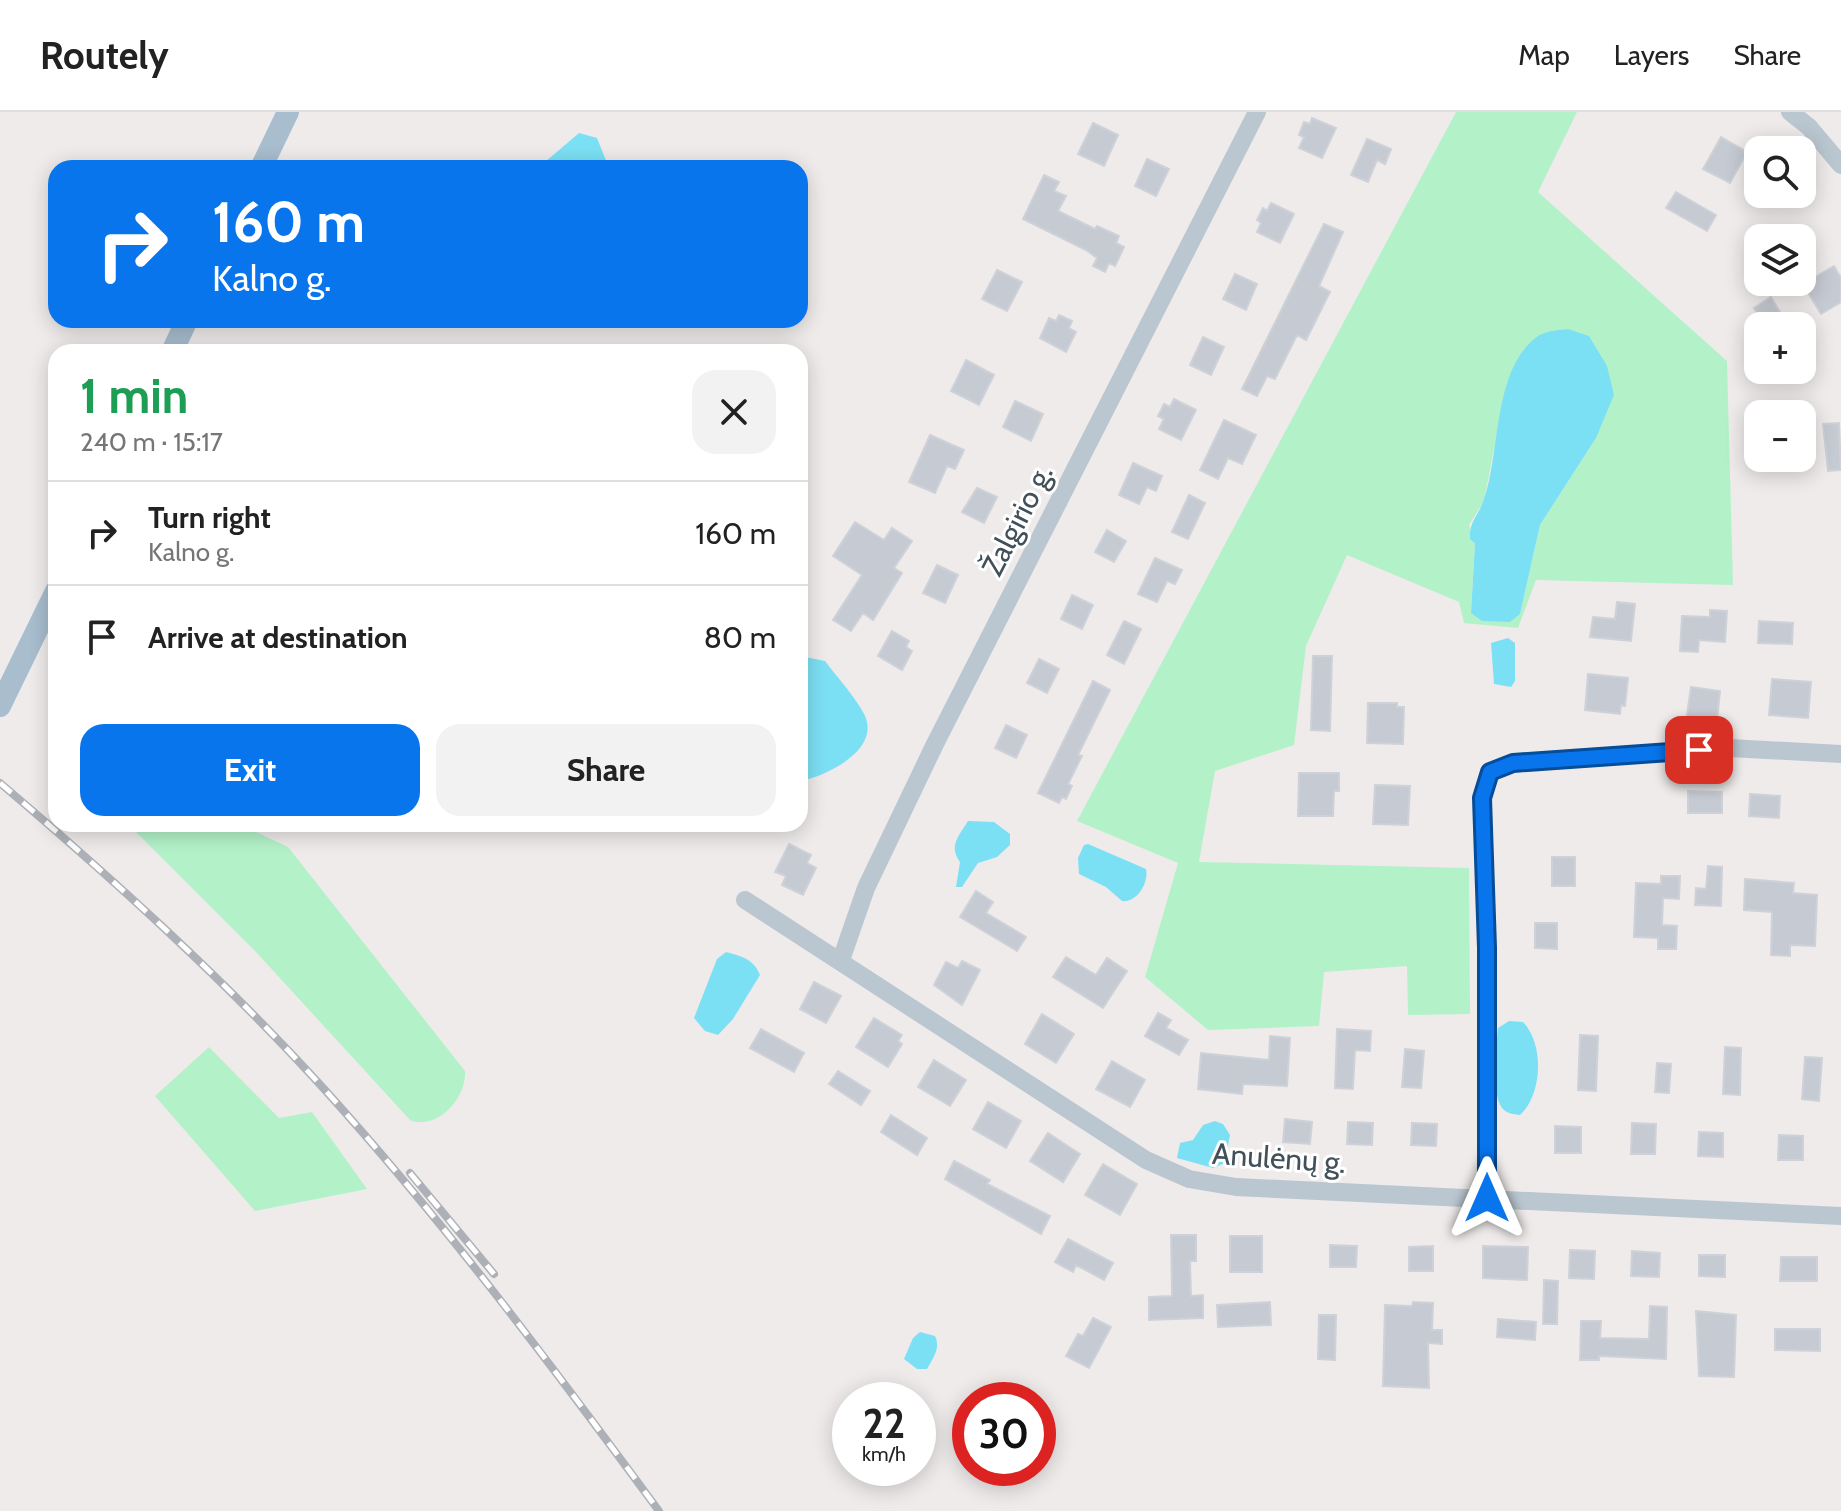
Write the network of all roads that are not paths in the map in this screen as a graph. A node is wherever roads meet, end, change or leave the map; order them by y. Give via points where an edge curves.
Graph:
1 (288, 112) edge
2 (1257, 112) edge
3 (1790, 112) edge
4 (265, 160) edge
5 (1841, 165) edge
6 (48, 607) edge
7 (0, 706) edge
8 (1841, 754) edge
9 (745, 900) dead end
10 (841, 960) junction
11 (1487, 1198) junction
12 (1841, 1216) edge

1 - 4 main road
2 - 10 street, Žalgirio g. via 935,744 866,888
3 - 5 street
6 - 7 main road
8 - 11 street via 1730,748 1513,763 1490,772 1482,798
9 - 10 street, Anulėnų g.
10 - 11 street, Anulėnų g. via 1146,1160 1189,1179 1236,1187
11 - 12 street, Anulėnų g.

